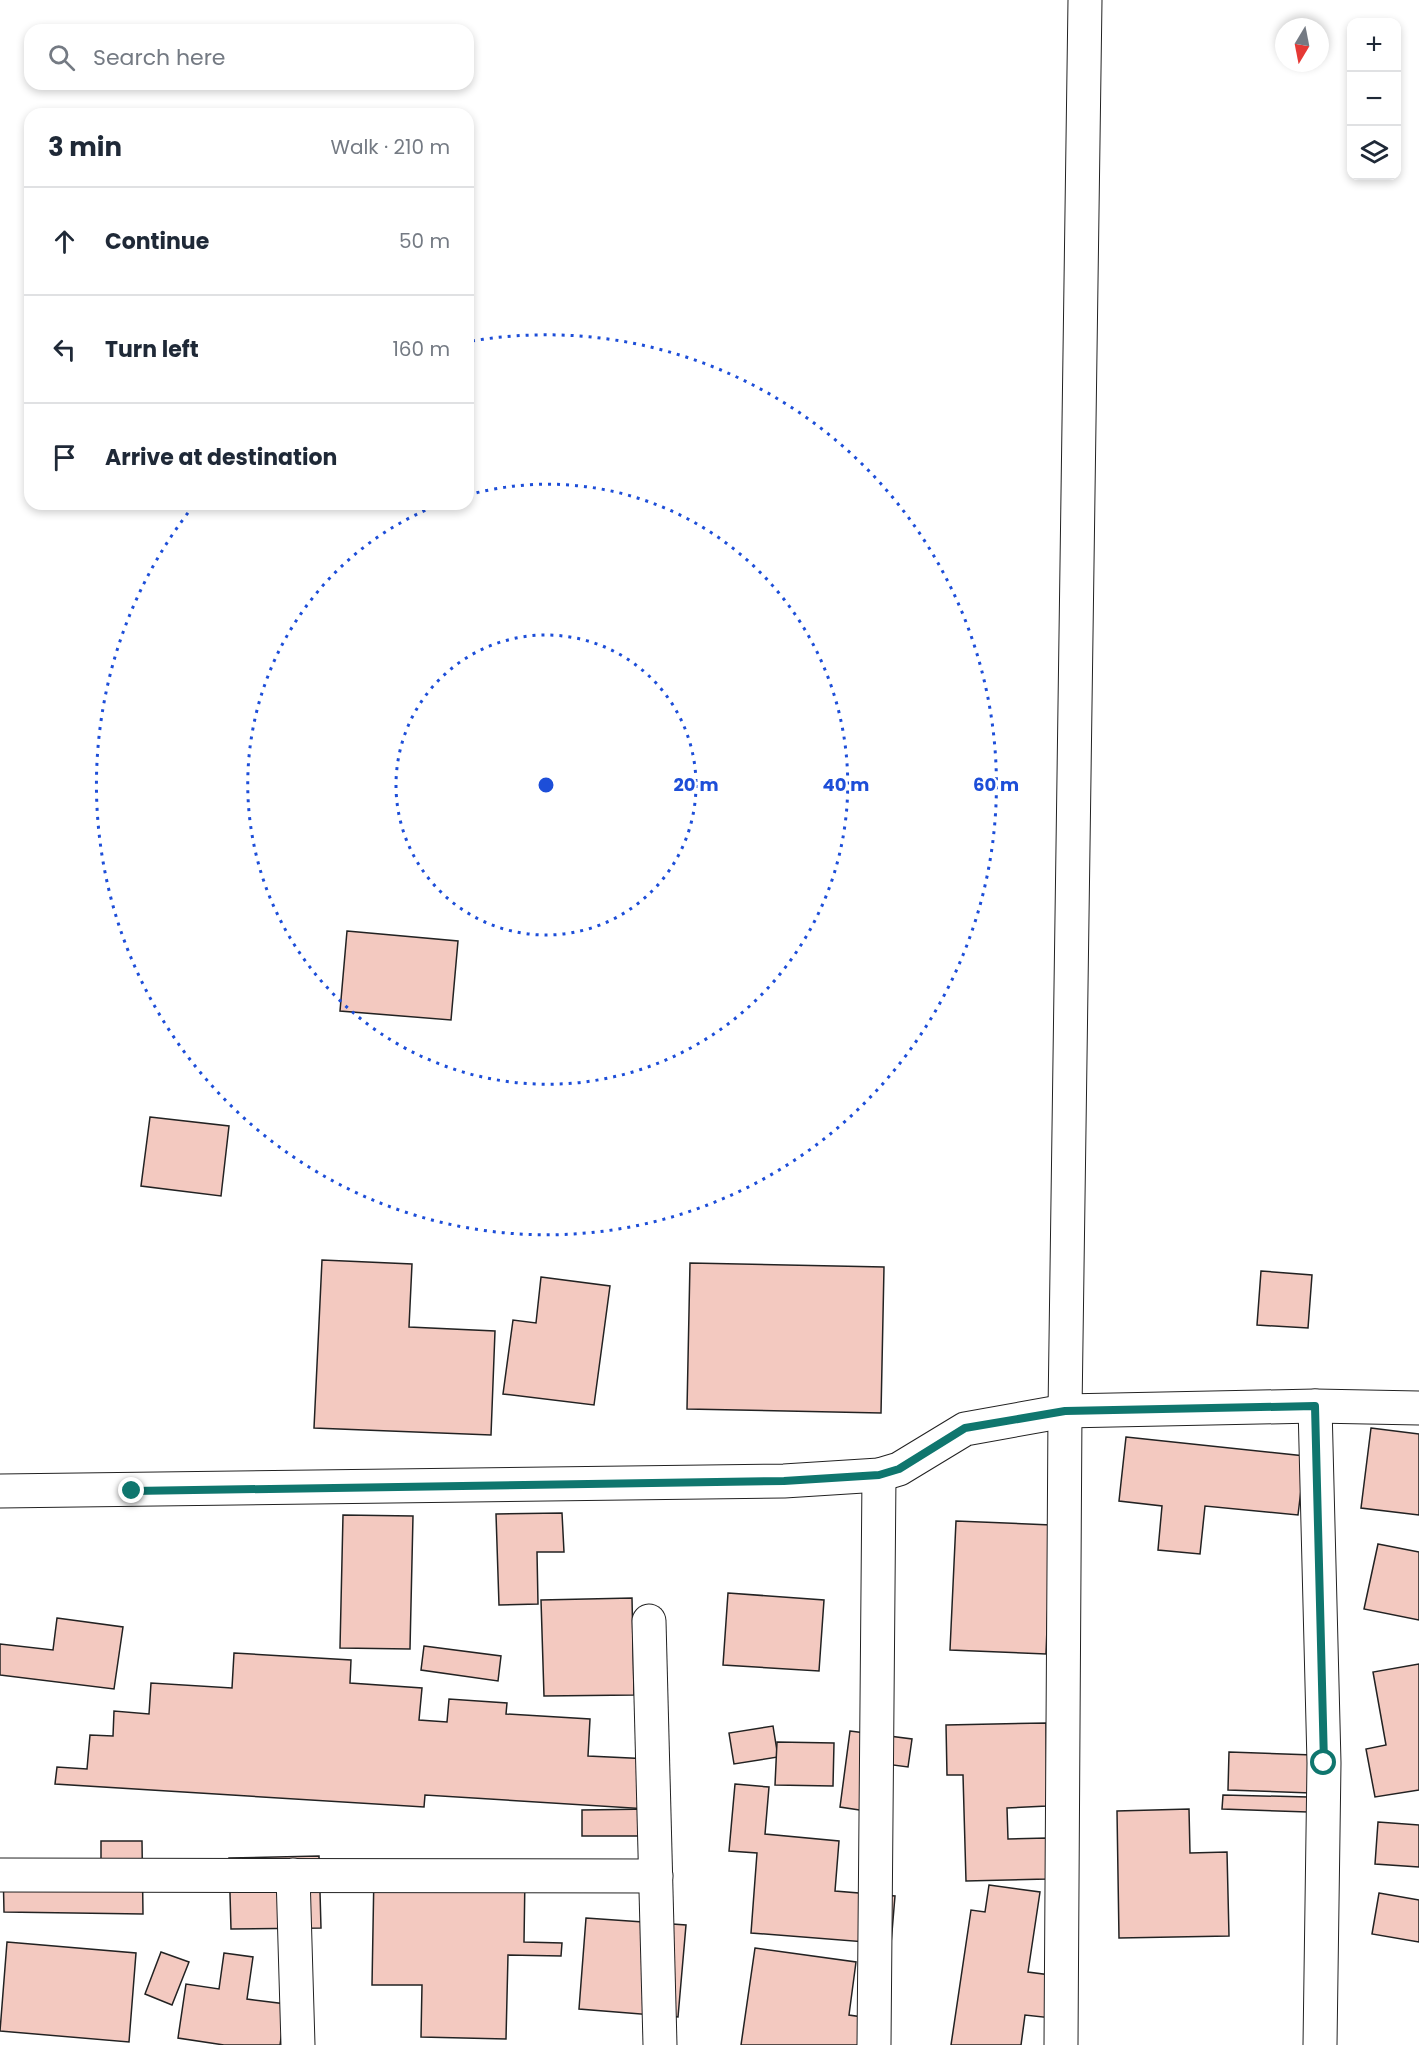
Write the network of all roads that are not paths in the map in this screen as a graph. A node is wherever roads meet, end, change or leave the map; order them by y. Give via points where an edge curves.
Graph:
1 (1085, 0) edge
2 (1315, 1406) junction
3 (1419, 1408) edge
4 (1065, 1411) junction
5 (879, 1475) junction
6 (0, 1491) edge
7 (649, 1621) dead end
8 (0, 1875) edge
9 (293, 1875) junction
10 (656, 1876) junction
11 (298, 2045) edge
12 (660, 2045) edge
13 (874, 2045) edge
14 (1061, 2045) edge
15 (1320, 2045) edge

1 - 4 street
2 - 3 street
2 - 4 street
2 - 15 street via 1324,1763
4 - 5 street via 965,1428 899,1469
4 - 14 street
5 - 6 street via 784,1481
5 - 13 street
7 - 10 street
8 - 9 street
9 - 10 street
9 - 11 street
10 - 12 street

